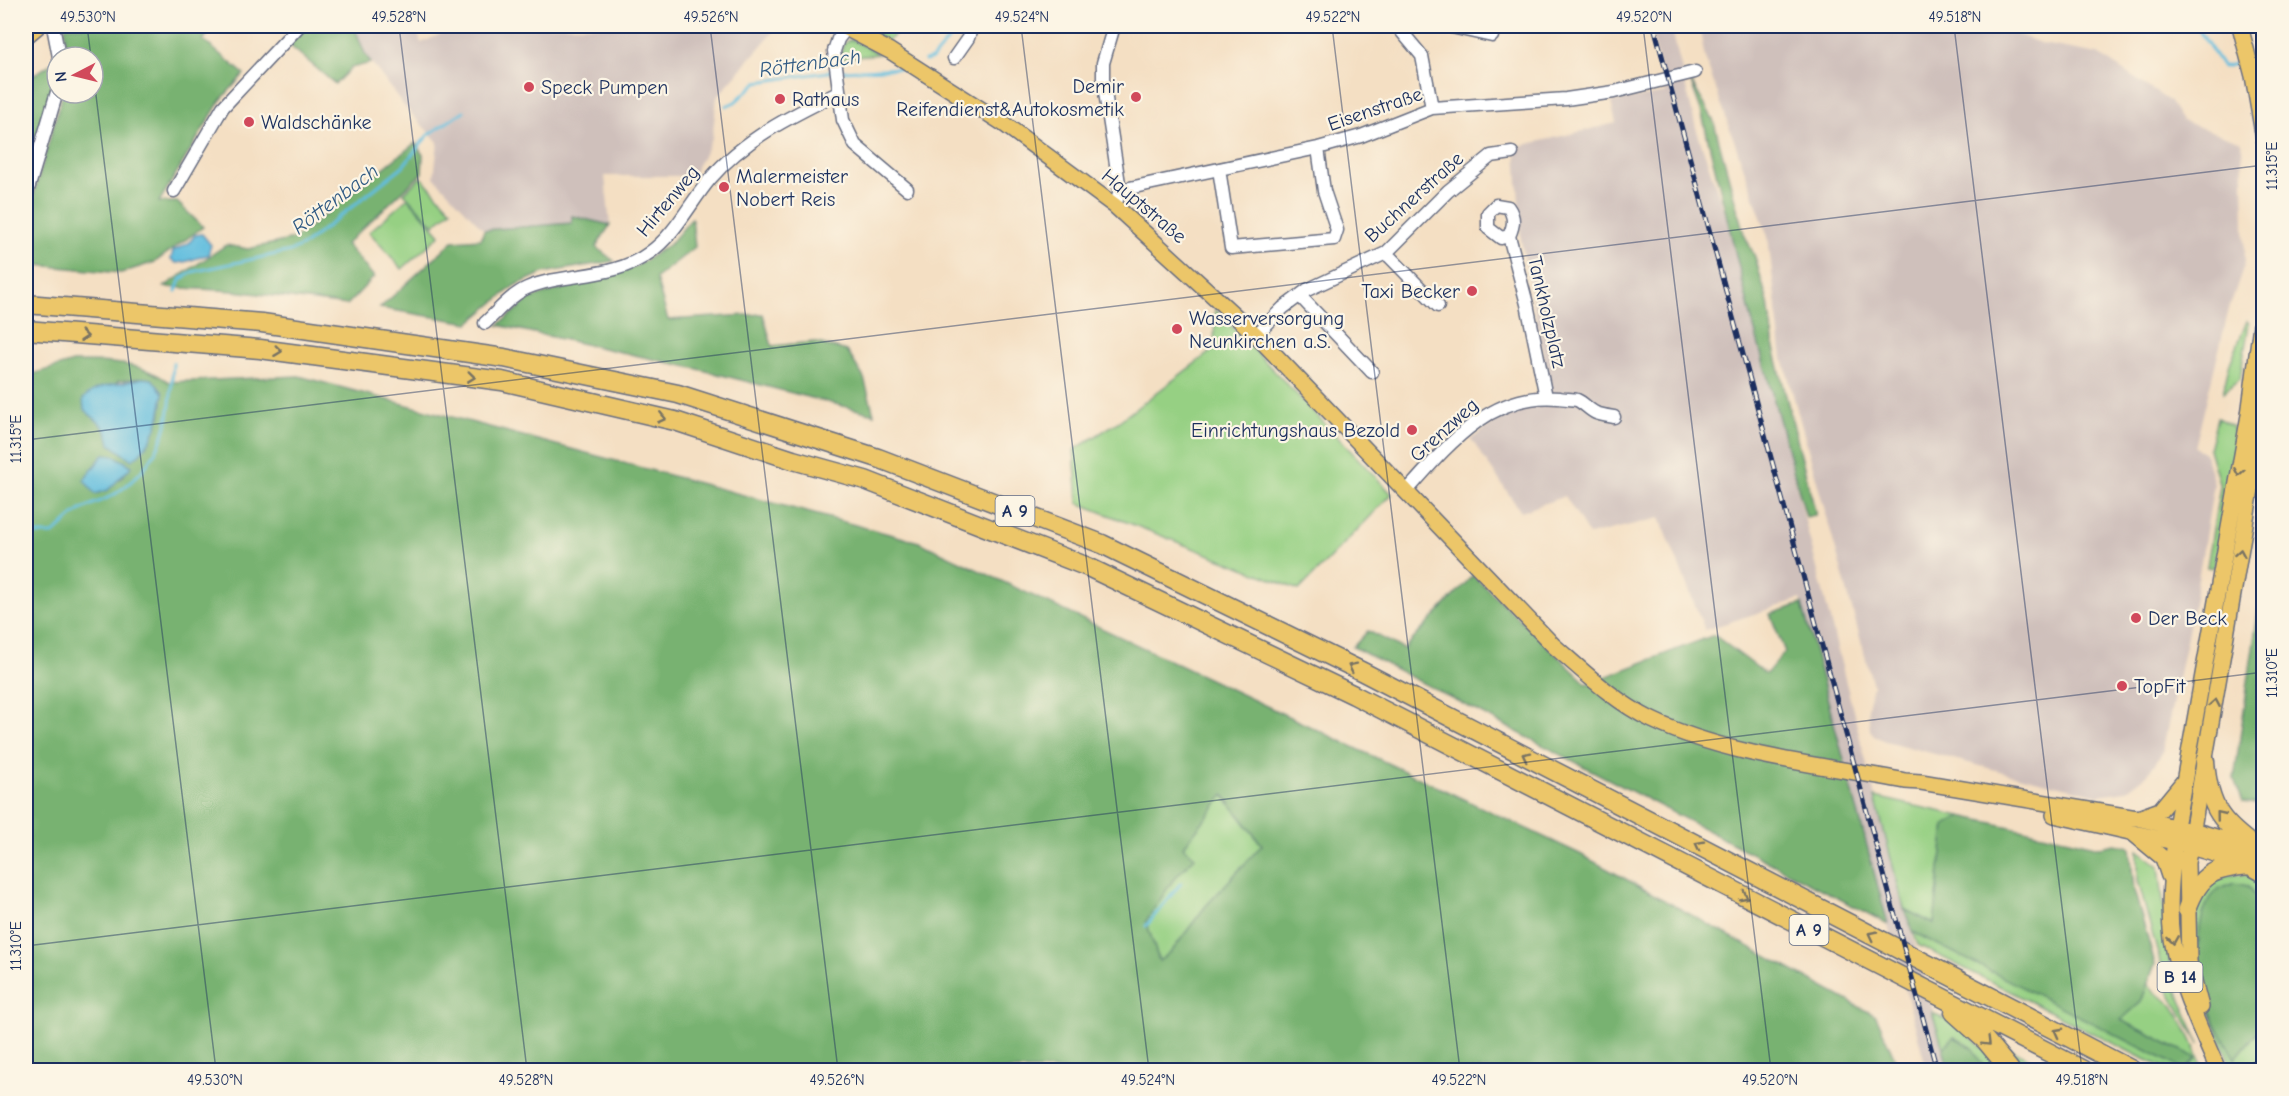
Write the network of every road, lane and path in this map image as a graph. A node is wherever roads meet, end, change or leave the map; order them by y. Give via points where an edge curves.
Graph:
1 (38, 26) edge
2 (53, 26) edge
3 (299, 26) edge
4 (845, 26) edge
5 (972, 26) edge
6 (1114, 26) edge
7 (1397, 26) edge
8 (1447, 26) edge
9 (1494, 26) edge
10 (2240, 26) edge
11 (2248, 26) edge
12 (26, 36) edge
13 (57, 45) edge
14 (954, 58) dead end
15 (1695, 72) dead end
16 (2264, 78) edge
17 (837, 87) junction
18 (53, 105) edge
19 (1432, 108) junction
20 (2264, 139) edge
21 (1318, 148) junction
22 (1512, 153) dead end
23 (1219, 169) junction
24 (907, 189) dead end
25 (1120, 190) junction
26 (174, 191) dead end
27 (26, 196) edge
28 (1115, 206) junction
29 (1509, 236) dead end
30 (1386, 253) junction
31 (1300, 296) junction
32 (2264, 302) edge
33 (26, 304) edge
34 (1438, 306) dead end
35 (485, 323) dead end
36 (26, 330) edge
37 (1256, 335) junction
38 (1372, 372) dead end
39 (1546, 397) junction
40 (2264, 413) edge
41 (1614, 417) dead end
42 (1406, 492) junction
43 (2205, 760) junction
44 (2185, 779) junction
45 (2133, 824) junction
46 (2183, 836) junction
47 (2260, 862) edge
48 (2171, 882) junction
49 (2187, 909) junction
50 (1927, 990) junction
51 (2110, 1059) junction
52 (2264, 1064) edge
53 (2221, 1067) edge
54 (2010, 1071) edge
55 (2084, 1071) edge
56 (2132, 1071) edge
57 (2143, 1071) edge
58 (2256, 1071) edge

1 - 12 main road
2 - 13 street
3 - 26 street via 223,107
4 - 17 street via 833,56
4 - 28 main road, Hauptstraße via 1004,124
5 - 14 street via 969,38
6 - 25 street via 1103,63 1103,79
7 - 19 street via 1422,56
8 - 9 street via 1492,36
10 - 20 main road
11 - 16 main road
15 - 19 street, Eisenstraße via 1566,99
17 - 24 street via 843,120 855,144
17 - 35 street, Hirtenweg via 747,143 710,179 650,253 624,267 526,288
18 - 27 street
19 - 21 street, Eisenstraße via 1362,136
21 - 23 street, Eisenstraße
21 - 23 street via 1324,191 1337,230 1334,239 1231,248
22 - 30 street, Buchnerstraße via 1491,156 1473,169
23 - 25 street, Eisenstraße
25 - 28 street
28 - 37 main road, Hauptstraße
29 - 39 street, Tankholzplatz
30 - 31 street, Buchnerstraße
30 - 34 street
31 - 37 street, Buchnerstraße
31 - 38 street
32 -> 44 main road, B 14 via 2249,415
51 -> 33 highway, A 9 via 1363,672 1113,549 878,458 678,394 504,358 262,323
36 -> 50 highway, A 9 via 260,349 502,381 675,421 865,480 1088,567 1354,694
37 - 42 main road, Hauptstraße
39 - 41 street, Grenzweg via 1578,400 1595,413
39 - 42 street, Grenzweg via 1514,401 1483,417 1434,460
43 -> 40 main road, B 14
42 - 45 main road, Hauptstraße via 1553,645 1605,690 1650,719 1702,742 1905,781 1923,790
43 - 46 main road, B 14
47 -> 43 highway via 2213,806
44 - 45 main road via 2160,810
44 - 46 main road, B 14
45 - 46 main road, Hauptstraße
45 - 48 main road via 2163,858
46 - 47 highway via 2228,855
46 - 48 main road, B 14
46 - 49 main road, B 14
47 - 49 highway via 2227,867 2207,875 2192,894
48 -> 53 main road, B 14 via 2171,924 2178,968 2190,1006
49 - 53 main road, B 14 via 2192,979
50 -> 54 highway via 1986,1041
50 - 55 highway, A 9
51 - 56 highway, A 9
51 - 57 highway
52 - 58 highway

